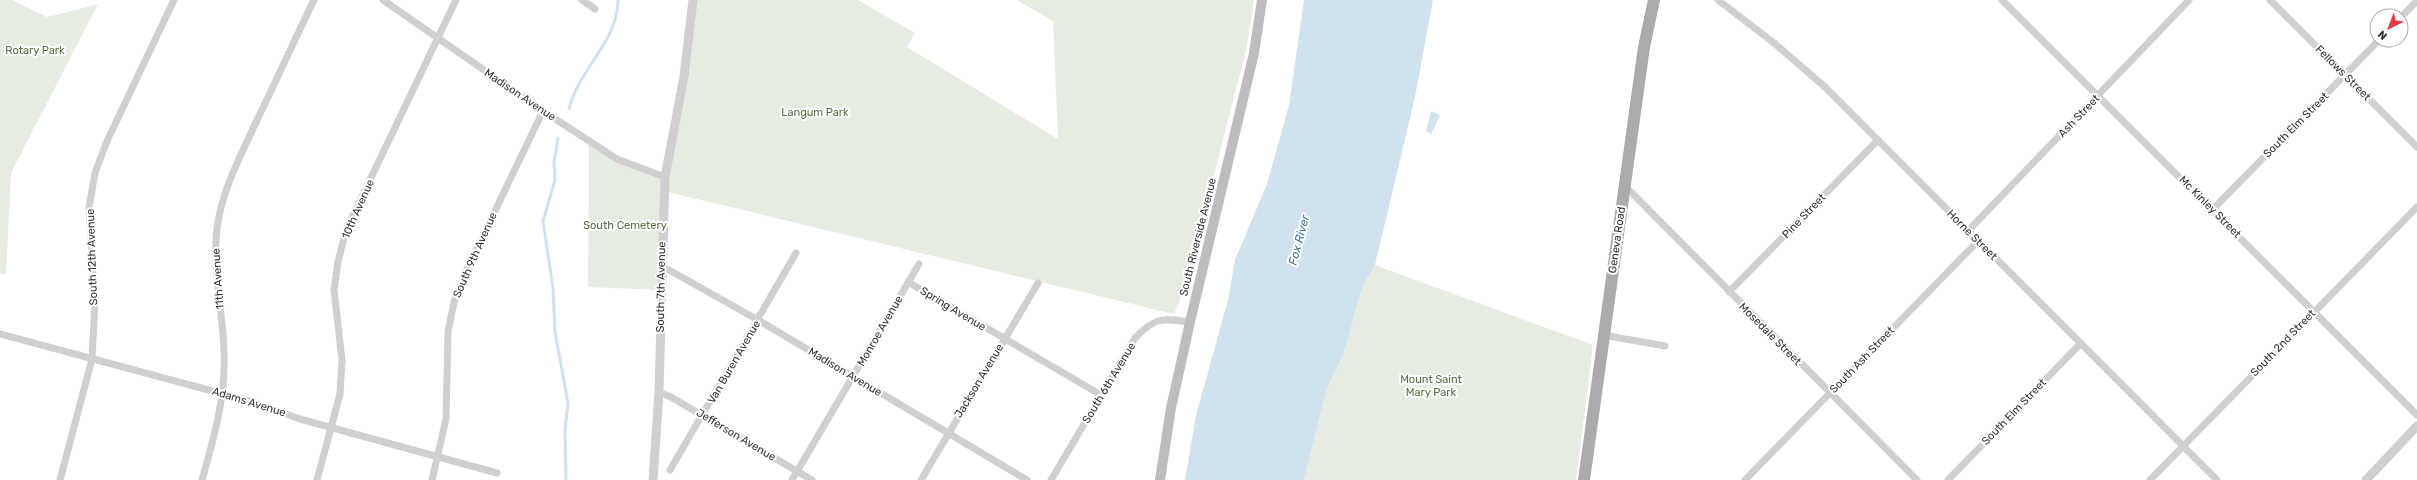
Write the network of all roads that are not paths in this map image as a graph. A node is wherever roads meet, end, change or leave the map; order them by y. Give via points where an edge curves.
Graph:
1 (174, 0) edge
2 (314, 0) edge
3 (383, 0) edge
4 (456, 0) edge
5 (582, 0) edge
6 (694, 0) edge
7 (1262, 0) edge
8 (1654, 0) edge
9 (1718, 0) edge
10 (2002, 0) edge
11 (2189, 0) edge
12 (2270, 0) edge
13 (2417, 1) edge
14 (595, 9) dead end
15 (2409, 9) edge
16 (437, 38) junction
17 (2371, 48) edge
18 (2345, 75) junction
19 (2098, 96) junction
20 (544, 111) junction
21 (1878, 140) junction
22 (2417, 147) edge
23 (665, 177) junction
24 (1625, 186) junction
25 (2417, 207) edge
26 (2212, 210) junction
27 (1968, 231) junction
28 (1978, 241) junction
29 (796, 253) dead end
30 (919, 264) dead end
31 (662, 266) junction
32 (908, 282) junction
33 (1038, 283) dead end
34 (1729, 292) junction
35 (2314, 312) junction
36 (758, 320) junction
37 (1190, 322) junction
38 (0, 334) edge
39 (1603, 335) junction
40 (1004, 339) junction
41 (2081, 343) junction
42 (1665, 346) dead end
43 (92, 358) junction
44 (853, 377) junction
45 (659, 392) junction
46 (223, 393) junction
47 (1830, 393) junction
48 (1101, 395) junction
49 (703, 415) junction
50 (2417, 415) edge
51 (2417, 426) edge
52 (332, 428) junction
53 (948, 433) junction
54 (2183, 446) junction
55 (438, 458) junction
56 (670, 470) dead end
57 (797, 471) junction
58 (497, 473) dead end
59 (60, 480) edge
60 (202, 480) edge
61 (317, 480) edge
62 (432, 480) edge
63 (652, 480) edge
64 (792, 480) edge
65 (812, 480) edge
66 (921, 480) edge
67 (1027, 480) edge
68 (1051, 480) edge
69 (1160, 480) edge
70 (1584, 480) edge
71 (1745, 480) edge
72 (1917, 480) edge
73 (1948, 480) edge
74 (2150, 480) edge
75 (2217, 480) edge
76 (2366, 480) edge

1 - 43 street, South 12th Avenue via 107,141 95,173 90,207 95,302
2 - 46 street, 11th Avenue via 224,197 217,228 215,260 224,352
3 - 16 street, Madison Avenue
4 - 16 street, 10th Avenue
5 - 14 street
6 - 23 street, South 7th Avenue via 684,76
7 - 37 main road, South Riverside Avenue via 1254,53
8 - 24 main road, Geneva Road via 1644,47
9 - 21 street, Horne Street via 1806,69
10 - 19 street, Mc Kinley Street
11 - 19 street, Ash Street
12 - 18 street, Fellows Street
13 - 15 street
16 - 20 street, Madison Avenue
16 - 52 street, 10th Avenue via 346,230 338,262 335,304 342,360 340,394
17 - 18 street, South Elm Street
18 - 22 street, Fellows Street
18 - 26 street, South Elm Street
19 - 26 street, Mc Kinley Street
19 - 27 street, Ash Street
20 - 23 street, Madison Avenue via 617,158
20 - 55 street, South 9th Avenue via 466,271 454,302 448,332 446,419
21 - 27 street, Horne Street
21 - 34 street, Pine Street
23 - 31 street, South 7th Avenue
24 - 34 street, Mosedale Street
24 - 39 main road, Geneva Road
25 - 35 street, South 2nd Street
26 - 35 street, Mc Kinley Street
27 - 28 street, Horne Street
28 - 41 street, Horne Street
28 - 47 street, South Ash Street
29 - 36 street, Van Buren Avenue
30 - 32 street, Monroe Avenue
31 - 36 street, Madison Avenue
31 - 45 street, South 7th Avenue
32 - 40 street, Spring Avenue
32 - 44 street, Monroe Avenue
33 - 40 street, Jackson Avenue
34 - 47 street, Mosedale Street
35 - 50 street, Mc Kinley Street
35 - 54 street, South 2nd Street
36 - 44 street, Madison Avenue
36 - 49 street, Van Buren Avenue
37 - 48 street, South 6th Avenue via 1162,318 1148,325 1135,338
37 - 69 main road, South Riverside Avenue via 1171,408
38 - 43 street, Adams Avenue
39 - 42 street
39 - 70 main road, Geneva Road
40 - 48 street, Spring Avenue
40 - 53 street, Jackson Avenue
41 - 54 street, Horne Street
41 - 73 street, South Elm Street
43 - 46 street, Adams Avenue
43 - 59 street, South 12th Avenue
44 - 53 street, Madison Avenue
44 - 57 street, Monroe Avenue
45 - 49 street, Jefferson Avenue
45 - 63 street, South 7th Avenue
46 - 52 street, Adams Avenue
46 - 60 street, 11th Avenue
47 - 71 street, South Ash Street
47 - 72 street, Mosedale Street
48 - 68 street, South 6th Avenue
49 - 56 street, Van Buren Avenue
49 - 57 street, Jefferson Avenue
51 - 76 street
52 - 55 street, Adams Avenue
52 - 61 street, 10th Avenue
53 - 66 street, Jackson Avenue
53 - 67 street, Madison Avenue
54 - 74 street, South 2nd Street
54 - 75 street, Horne Street
55 - 58 street, Adams Avenue
55 - 62 street, South 9th Avenue
57 - 64 street, Monroe Avenue
57 - 65 street, Jefferson Avenue

